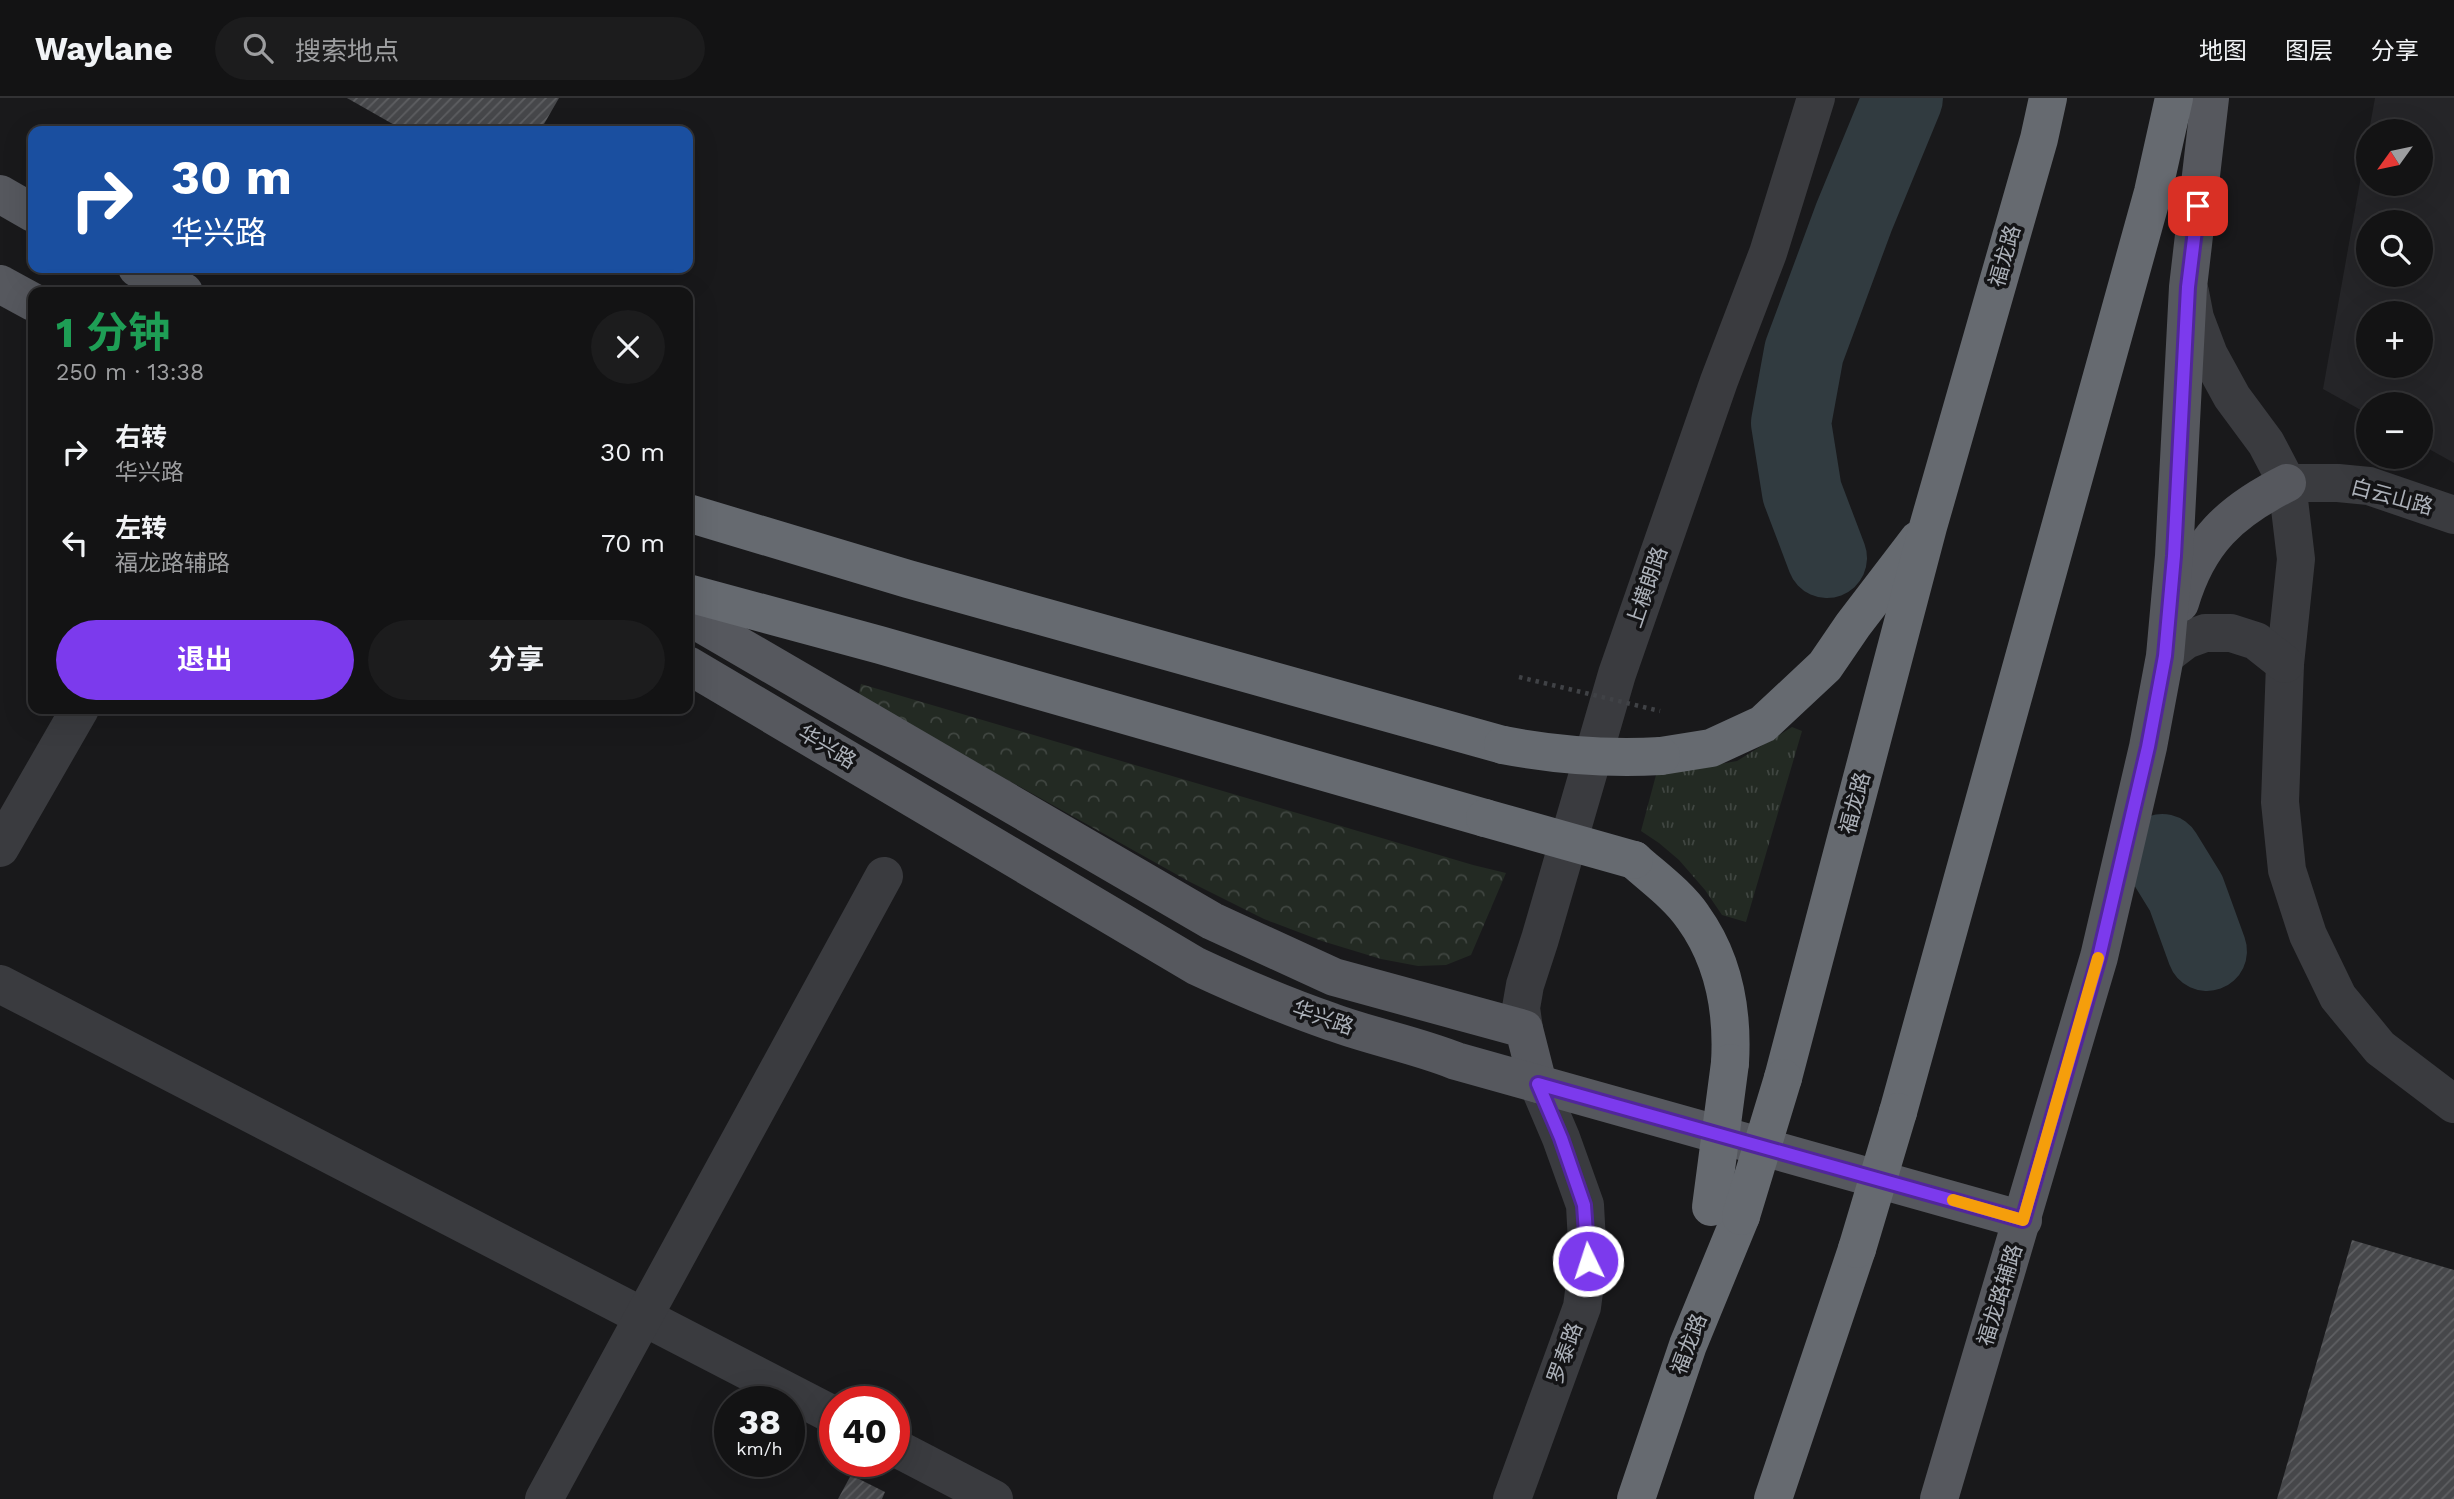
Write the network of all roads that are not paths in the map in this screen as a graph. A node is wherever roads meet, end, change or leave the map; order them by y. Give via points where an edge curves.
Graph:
1 (1816, 98) edge
2 (2048, 98) edge
3 (2174, 98) edge
4 (2210, 98) edge
5 (0, 194) edge
6 (28, 210) edge
7 (147, 273) edge
8 (0, 284) edge
9 (174, 287) edge
10 (2188, 287) junction
11 (28, 299) edge
12 (2287, 484) junction
13 (693, 514) edge
14 (2454, 516) edge
15 (1928, 527) junction
16 (693, 594) edge
17 (693, 619) edge
18 (2165, 656) junction
19 (2285, 664) junction
20 (693, 668) edge
21 (77, 714) edge
22 (0, 848) edge
23 (884, 876) dead end
24 (0, 984) edge
25 (1524, 1029) junction
26 (1538, 1084) junction
27 (2454, 1104) edge
28 (1726, 1212) junction
29 (2023, 1220) junction
30 (645, 1317) junction
31 (819, 1408) edge
32 (910, 1455) edge
33 (544, 1499) edge
34 (994, 1499) edge
35 (1511, 1499) edge
36 (1636, 1499) edge
37 (1773, 1499) edge
38 (1939, 1499) edge

1 - 25 street, 上横朗路 via 1768,253 1617,674 1525,985
2 - 15 highway, 福龙路
3 - 37 highway, bridge via 2153,192 1898,1112
4 - 10 main road, 福龙路辅路
5 - 6 main road
7 - 9 main road
8 - 11 main road
10 - 12 street via 2208,355 2266,443
10 - 18 main road, 福龙路辅路
12 - 14 street, 白云山路 via 2369,486
12 - 18 main road via 2254,499 2226,521 2202,552 2182,596
12 - 19 street via 2296,559
13 - 15 highway, bridge via 1503,746 1594,757 1661,756 1711,748 1763,724 1825,666
15 - 28 highway, 福龙路, bridge via 1783,1078
16 - 28 highway, bridge via 1634,860 1692,916 1707,940 1727,996 1732,1029
17 - 25 main road, 华兴路 via 1212,922 1334,977
18 - 19 street via 2205,633 2231,633 2256,641
18 - 29 main road, 福龙路辅路 via 2099,957
19 - 27 street via 2280,802 2287,870 2308,935 2338,997 2380,1048
20 - 26 main road, 华兴路 via 1196,966 1334,1023
21 - 22 street
23 - 30 street
24 - 30 street
25 - 26 main road, 上横朗路
26 - 29 main road, 华兴路
26 - 35 street, 罗泰路 via 1584,1205 1588,1261 1582,1307
28 - 36 highway, 福龙路 via 1688,1345
29 - 38 main road, 福龙路辅路
30 - 31 street
30 - 33 street
32 - 34 street

